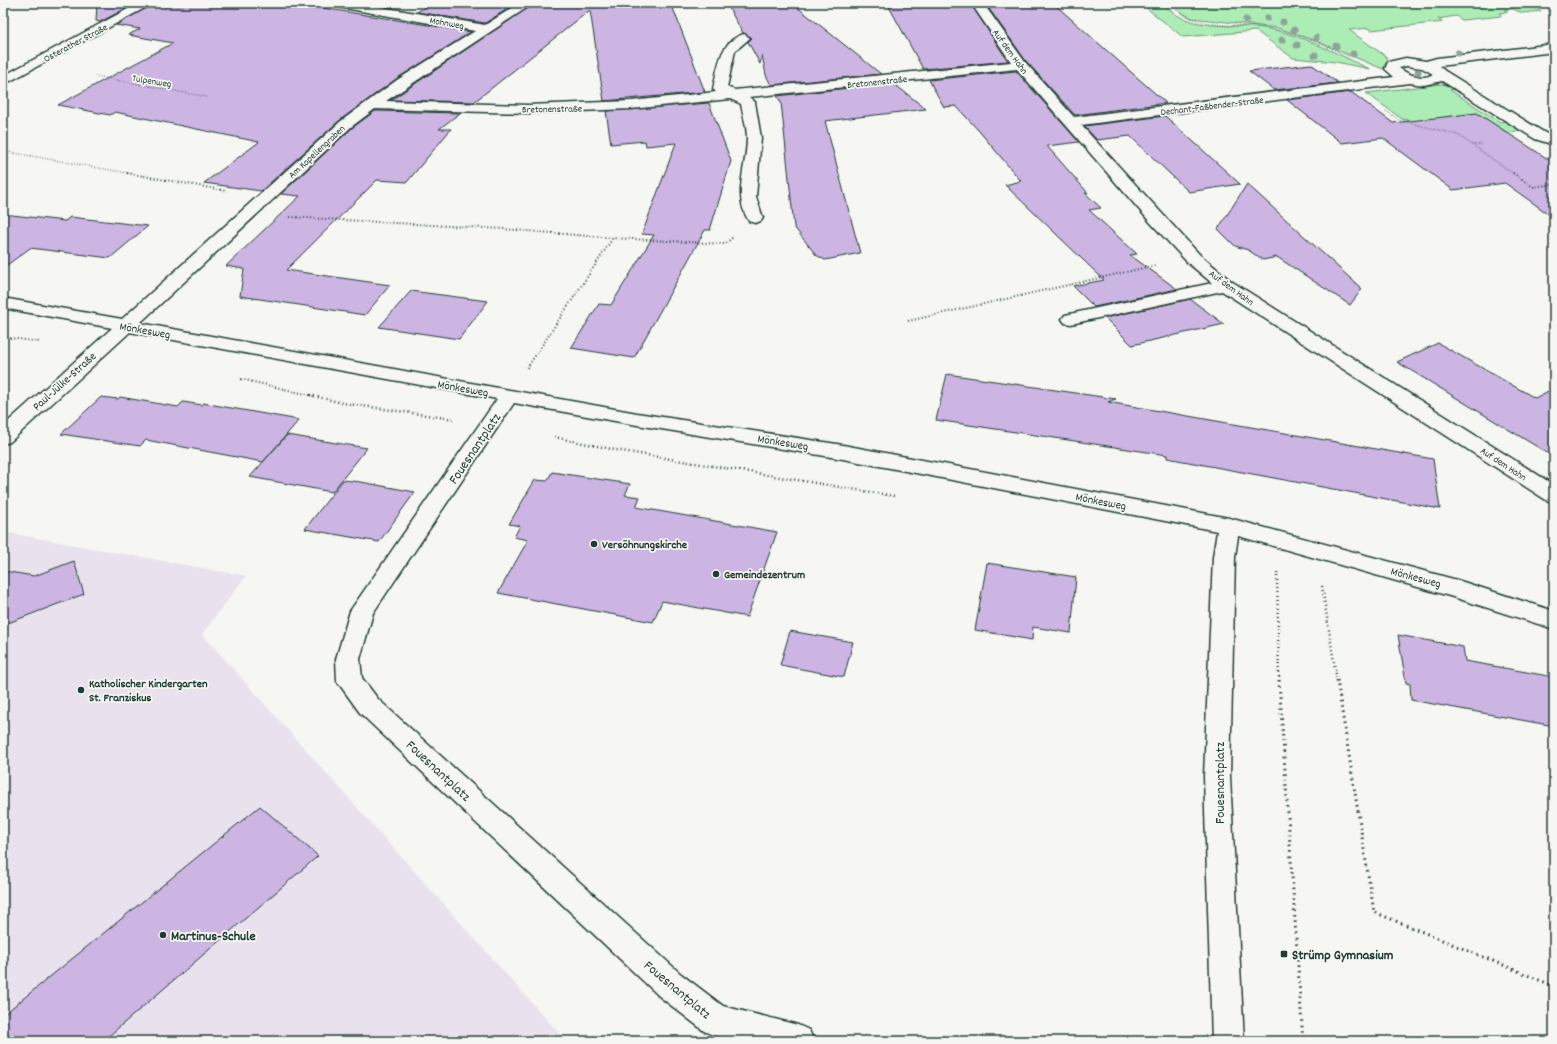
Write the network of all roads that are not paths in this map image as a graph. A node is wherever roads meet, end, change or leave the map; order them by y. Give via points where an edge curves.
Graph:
1 (148, 3) edge
2 (338, 3) edge
3 (528, 3) edge
4 (977, 3) edge
5 (485, 29) junction
6 (744, 38) dead end
7 (1554, 48) edge
8 (1020, 65) junction
9 (1426, 65) junction
10 (1440, 74) junction
11 (1408, 78) junction
12 (3, 81) edge
13 (733, 95) junction
14 (370, 105) junction
15 (1070, 122) junction
16 (1554, 141) edge
17 (755, 218) road end
18 (1225, 285) junction
19 (3, 303) edge
20 (1070, 319) dead end
21 (125, 326) junction
22 (509, 396) junction
23 (3, 437) edge
24 (1554, 495) edge
25 (1230, 526) junction
26 (1554, 620) edge
27 (798, 1041) edge
28 (1228, 1041) edge

1 - 12 street, Osterather Straße
2 - 5 street, Mohnweg
3 - 5 street, Am Kapellengraben
4 - 8 street, Auf dem Hahn
5 - 14 street, Am Kapellengraben
6 - 13 street via 729,49 720,89
7 - 9 street
8 - 13 street, Bretonenstraße
8 - 15 street, Auf dem Hahn
9 - 10 street
9 - 11 street, Dechant-Faßbender-Straße via 1406,62 1393,65 1395,73
10 - 11 street, Dechant-Faßbender-Straße via 1439,78 1434,80
10 - 16 street via 1540,136
11 - 15 street, Dechant-Faßbender-Straße via 1353,88
13 - 14 street, Bretonenstraße via 631,106 528,109
13 - 17 street via 748,102 754,138 748,197
14 - 21 street, Am Kapellengraben via 336,132
15 - 18 street, Auf dem Hahn via 1193,258
18 - 20 street
18 - 24 street, Auf dem Hahn
19 - 21 street, Mönkesweg
21 - 22 street, Mönkesweg
21 - 23 street, Paul-Jülke-Straße
22 - 25 street, Mönkesweg via 843,452
22 - 27 street, Fouesnantplatz via 362,611 348,658 350,681 369,706 664,980 715,1020
25 - 26 street, Mönkesweg via 1458,589
25 - 28 street, Fouesnantplatz via 1224,557 1217,777

